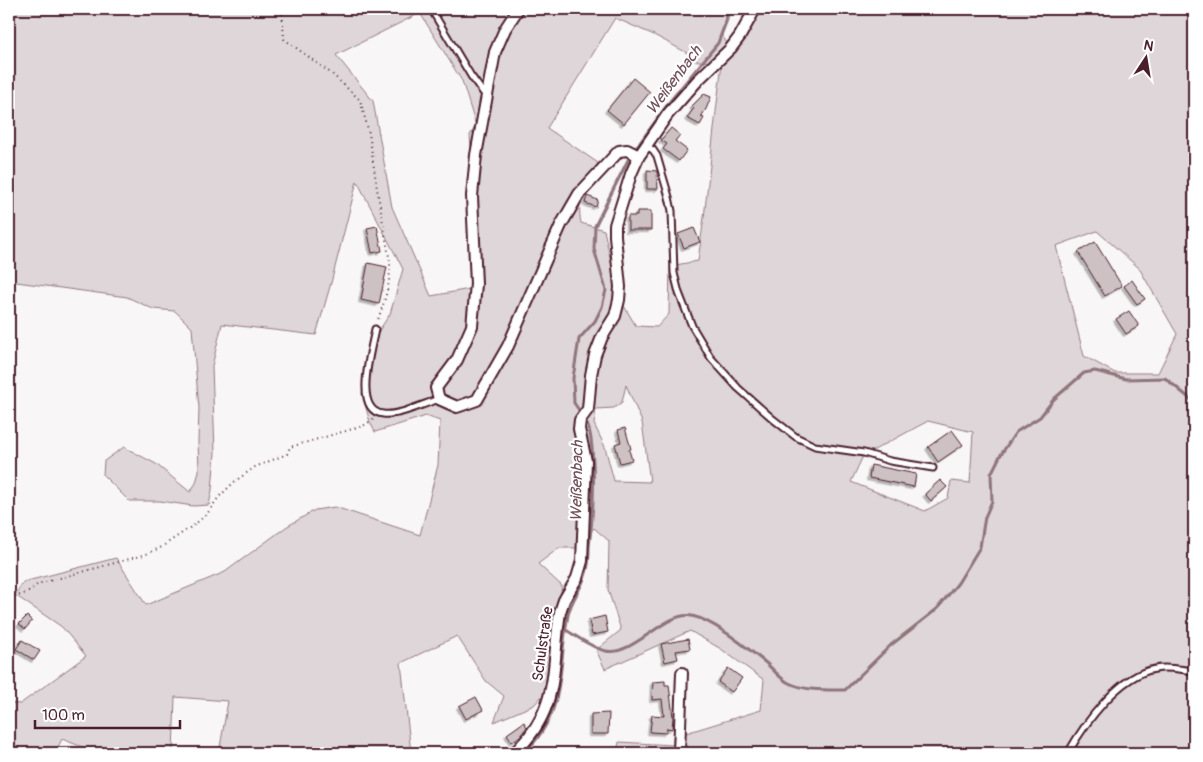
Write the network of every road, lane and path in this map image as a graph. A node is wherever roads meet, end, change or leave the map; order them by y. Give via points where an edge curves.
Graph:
1 (282, 9) edge
2 (431, 9) edge
3 (518, 9) edge
4 (755, 9) edge
5 (486, 96) junction
6 (646, 146) junction
7 (634, 153) junction
8 (375, 329) joint
9 (439, 399) junction
10 (381, 414) junction
11 (933, 468) dead end
12 (9, 596) edge
13 (1194, 670) edge
14 (682, 673) dead end
15 (514, 753) edge
16 (679, 753) edge
17 (1068, 753) edge

1 - 8 path via 284,39 332,74 360,100 369,133 391,273
2 - 5 lane
3 - 5 street via 495,52
4 - 6 street via 731,48 686,93
5 - 9 street via 472,196 476,284 472,326 458,360 436,388
6 - 7 street
6 - 11 lane via 657,156 670,197 678,293 711,358 738,388 796,437 815,446
7 - 9 street via 619,151 579,194 561,225 508,346 477,400 457,407
7 - 15 street, Schulstraße via 616,225 619,300 595,354 588,409 580,420 586,460 582,561 578,578 560,612 552,686 546,710 528,740
8 - 10 lane via 365,397 372,410
9 - 10 lane via 395,413
10 - 12 path via 363,426 290,447 287,454 254,467 218,498 207,514 160,548 38,584 17,597
13 - 17 lane via 1165,667 1135,676 1092,716
14 - 16 street

